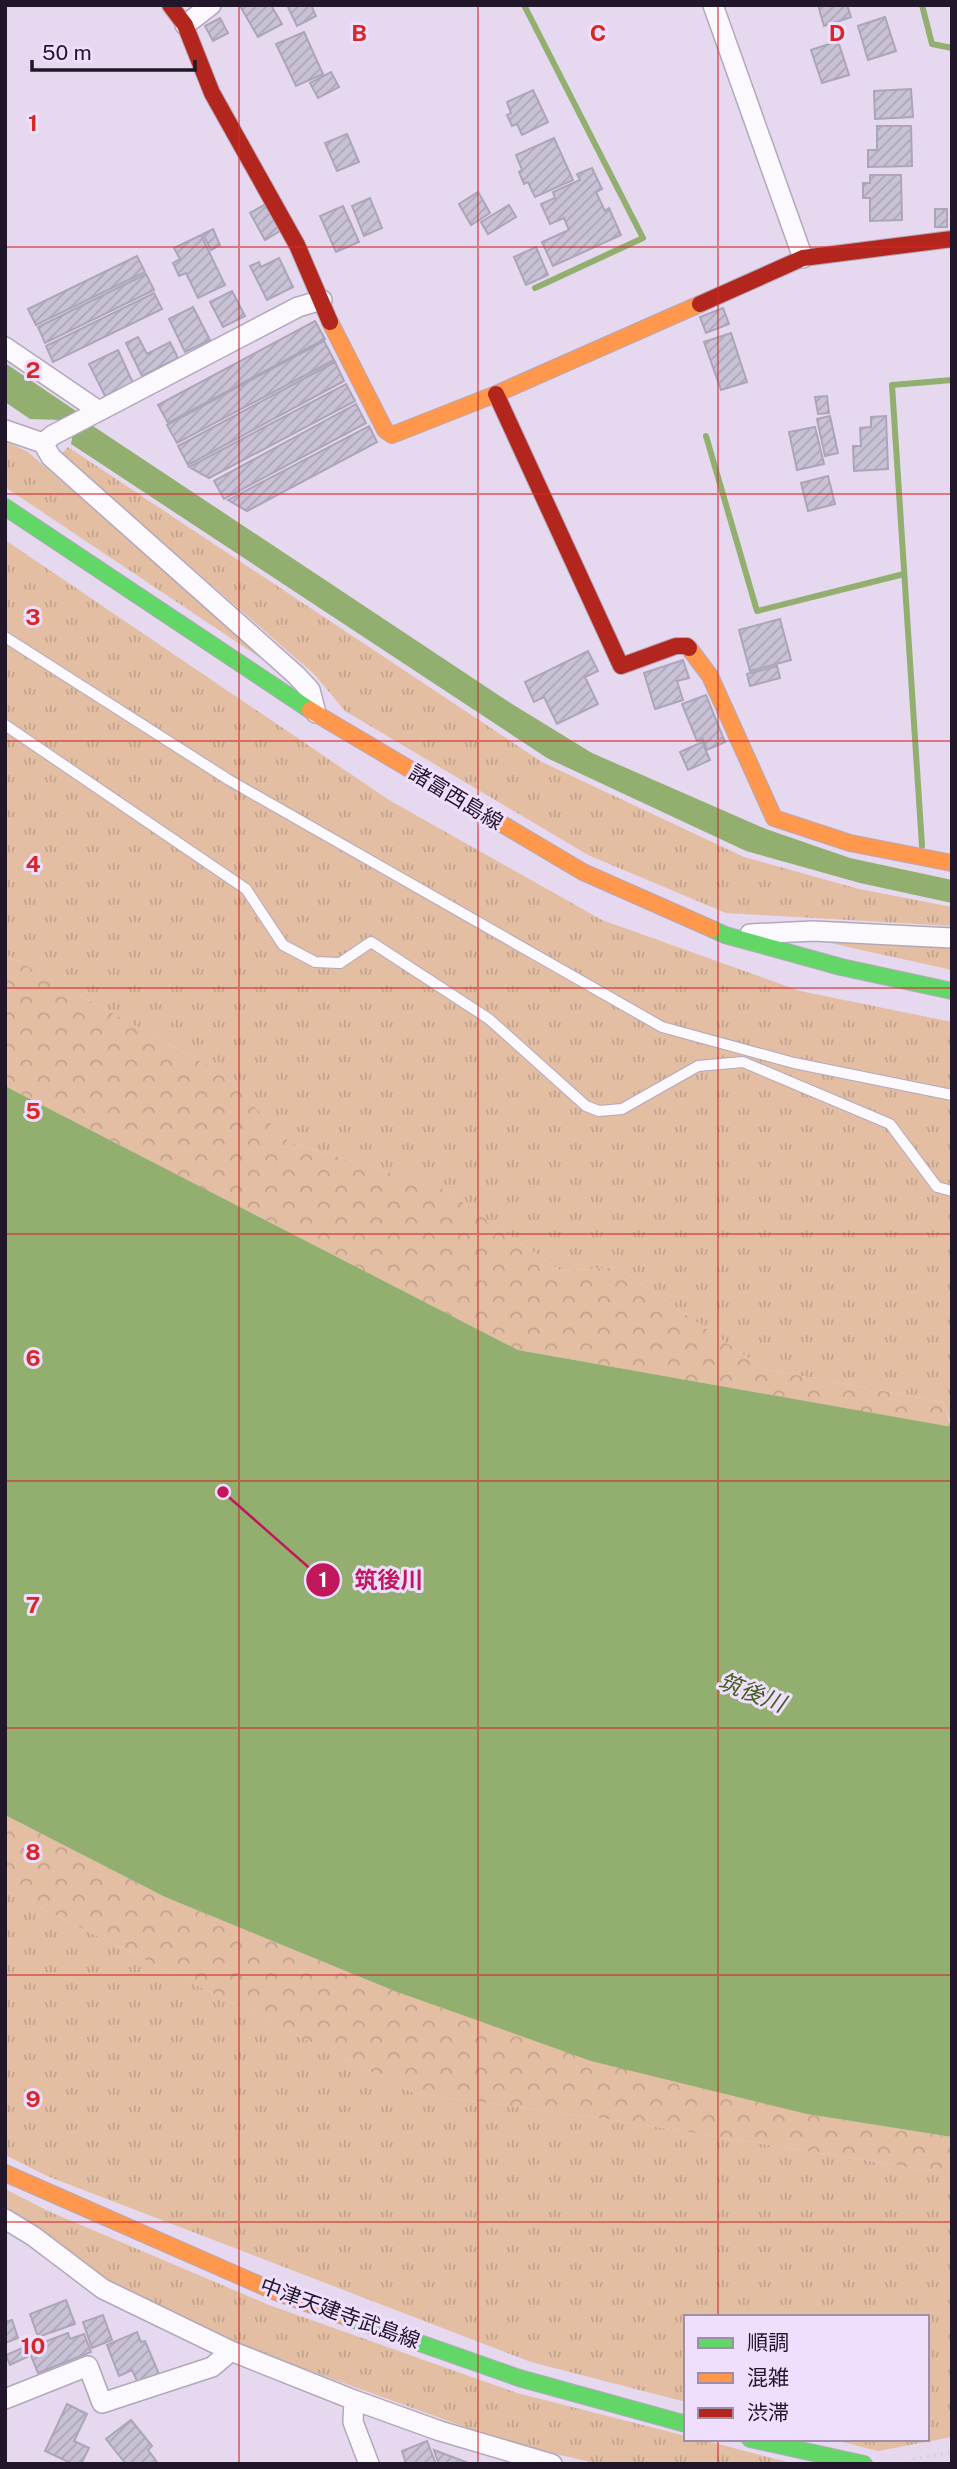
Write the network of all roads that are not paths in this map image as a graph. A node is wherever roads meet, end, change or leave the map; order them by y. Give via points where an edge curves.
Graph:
1 (170, 5) edge
2 (211, 5) edge
3 (713, 5) edge
4 (185, 25) junction
5 (952, 239) edge
6 (803, 258) junction
7 (322, 300) junction
8 (5, 347) edge
9 (496, 394) junction
10 (91, 415) junction
11 (5, 430) edge
12 (43, 443) junction
13 (5, 507) edge
14 (5, 637) edge
15 (317, 714) junction
16 (5, 725) edge
17 (952, 863) edge
18 (725, 935) junction
19 (952, 939) edge
20 (952, 991) edge
21 (952, 1095) edge
22 (952, 1191) edge
23 (5, 2173) edge
24 (5, 2219) edge
25 (231, 2351) junction
26 (5, 2399) edge
27 (355, 2400) junction
28 (684, 2423) edge
29 (759, 2441) edge
30 (369, 2464) edge
31 (552, 2464) edge
32 (864, 2464) edge

1 - 4 main road
2 - 4 street
3 - 6 street
4 - 7 main road via 212,93 297,245
5 - 6 main road
6 - 9 main road
7 - 9 main road via 385,430 392,435
7 - 10 street via 298,307
8 - 10 street
9 - 17 main road via 621,666 687,646 710,676 774,818 850,843
10 - 12 street
11 - 12 street
12 - 15 street via 51,457 296,675 310,690
13 - 15 main road, 諸富西島線
14 - 21 lane via 229,780 662,1027 794,1063
15 - 18 main road, 諸富西島線 via 583,872
16 - 22 lane via 246,889 283,945 315,962 340,963 371,942 489,1019 586,1106 599,1111 622,1109 698,1066 743,1062 890,1124 937,1187
18 - 19 street via 813,931
18 - 20 main road, 諸富西島線
23 - 28 main road, 中津天建寺武島線 via 276,2292 519,2378
24 - 25 street via 103,2289
25 - 26 street via 212,2367 102,2403 88,2366
25 - 27 street
27 - 30 street via 353,2422
27 - 31 street
29 - 32 main road

